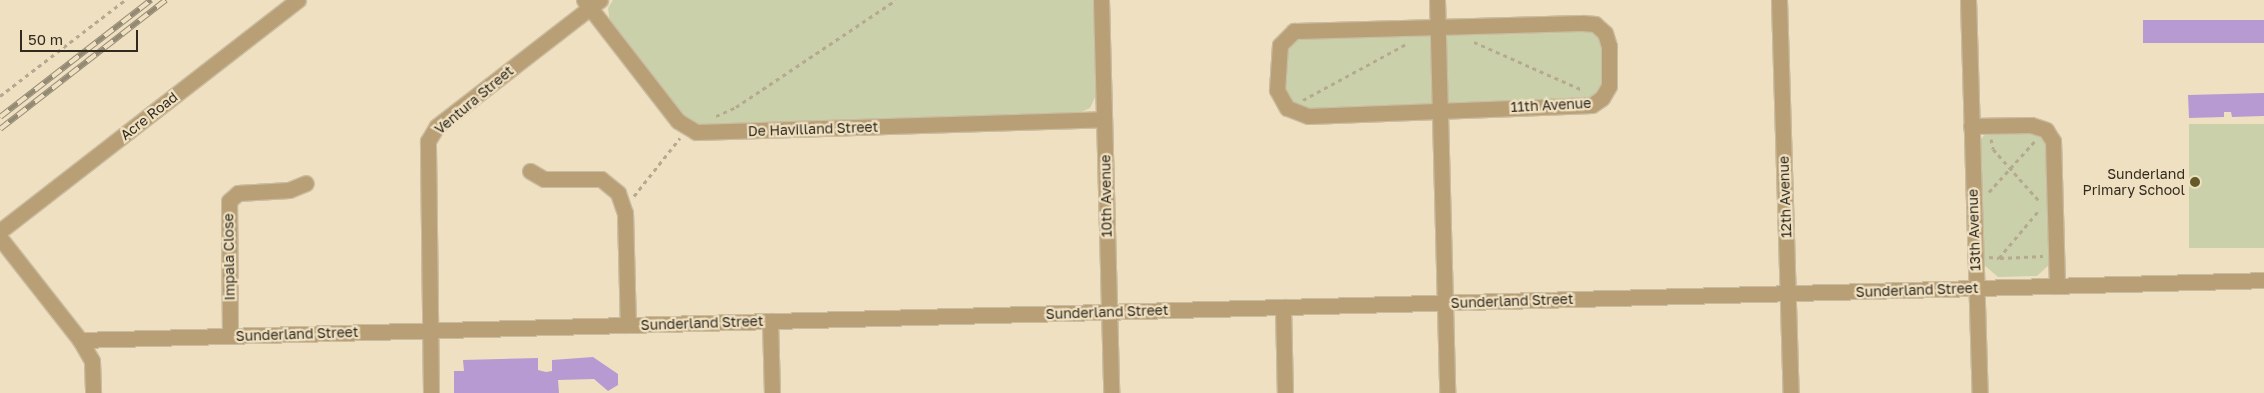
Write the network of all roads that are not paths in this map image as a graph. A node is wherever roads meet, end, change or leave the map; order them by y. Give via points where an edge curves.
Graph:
1 (298, 0) edge
2 (1101, 0) edge
3 (1437, 0) edge
4 (1779, 0) edge
5 (1968, 0) edge
6 (592, 3) edge
7 (1438, 26) junction
8 (1439, 110) junction
9 (1104, 119) junction
10 (1971, 126) junction
11 (530, 171) dead end
12 (306, 182) dead end
13 (0, 231) edge
14 (0, 238) edge
15 (2264, 280) edge
16 (2057, 286) junction
17 (1976, 288) junction
18 (1787, 293) junction
19 (1445, 303) junction
20 (1283, 307) junction
21 (1109, 312) junction
22 (770, 321) junction
23 (628, 325) junction
24 (428, 330) junction
25 (230, 336) junction
26 (80, 340) junction
27 (93, 393) edge
28 (432, 393) edge
29 (772, 393) edge
30 (1111, 393) edge
31 (1284, 393) edge
32 (1448, 393) edge
33 (1790, 393) edge
34 (1980, 393) edge

1 - 13 street, Acre Road
2 - 9 street, 10th Avenue
3 - 7 street
4 - 18 street, 12th Avenue
5 - 10 street, 13th Avenue
6 - 9 street, De Havilland Street via 686,129 708,133
6 - 24 street, Ventura Street via 438,126 428,141
7 - 8 street
7 - 8 street, 11th Avenue via 1294,31 1280,45 1276,75 1283,103 1301,115
7 - 8 street, 11th Avenue via 1595,24 1605,33 1610,69 1607,92 1592,105
8 - 19 street
9 - 21 street, 10th Avenue
10 - 16 street via 2031,125 2046,130 2053,140
10 - 17 street, 13th Avenue
11 - 23 street via 544,179 601,179 618,193 625,213
12 - 25 street, Impala Close via 289,190 242,192 229,201
14 - 26 street
15 - 16 street, Sunderland Street
16 - 17 street, Sunderland Street
17 - 18 street, Sunderland Street
17 - 34 street, 13th Avenue
18 - 19 street, Sunderland Street
18 - 33 street, 12th Avenue
19 - 20 street, Sunderland Street
19 - 32 street
20 - 21 street, Sunderland Street
20 - 31 street
21 - 22 street, Sunderland Street
21 - 30 street, 10th Avenue
22 - 23 street, Sunderland Street
22 - 29 street
23 - 24 street, Sunderland Street
24 - 25 street, Sunderland Street
24 - 28 street, Ventura Street
25 - 26 street, Sunderland Street
26 - 27 street via 92,361

